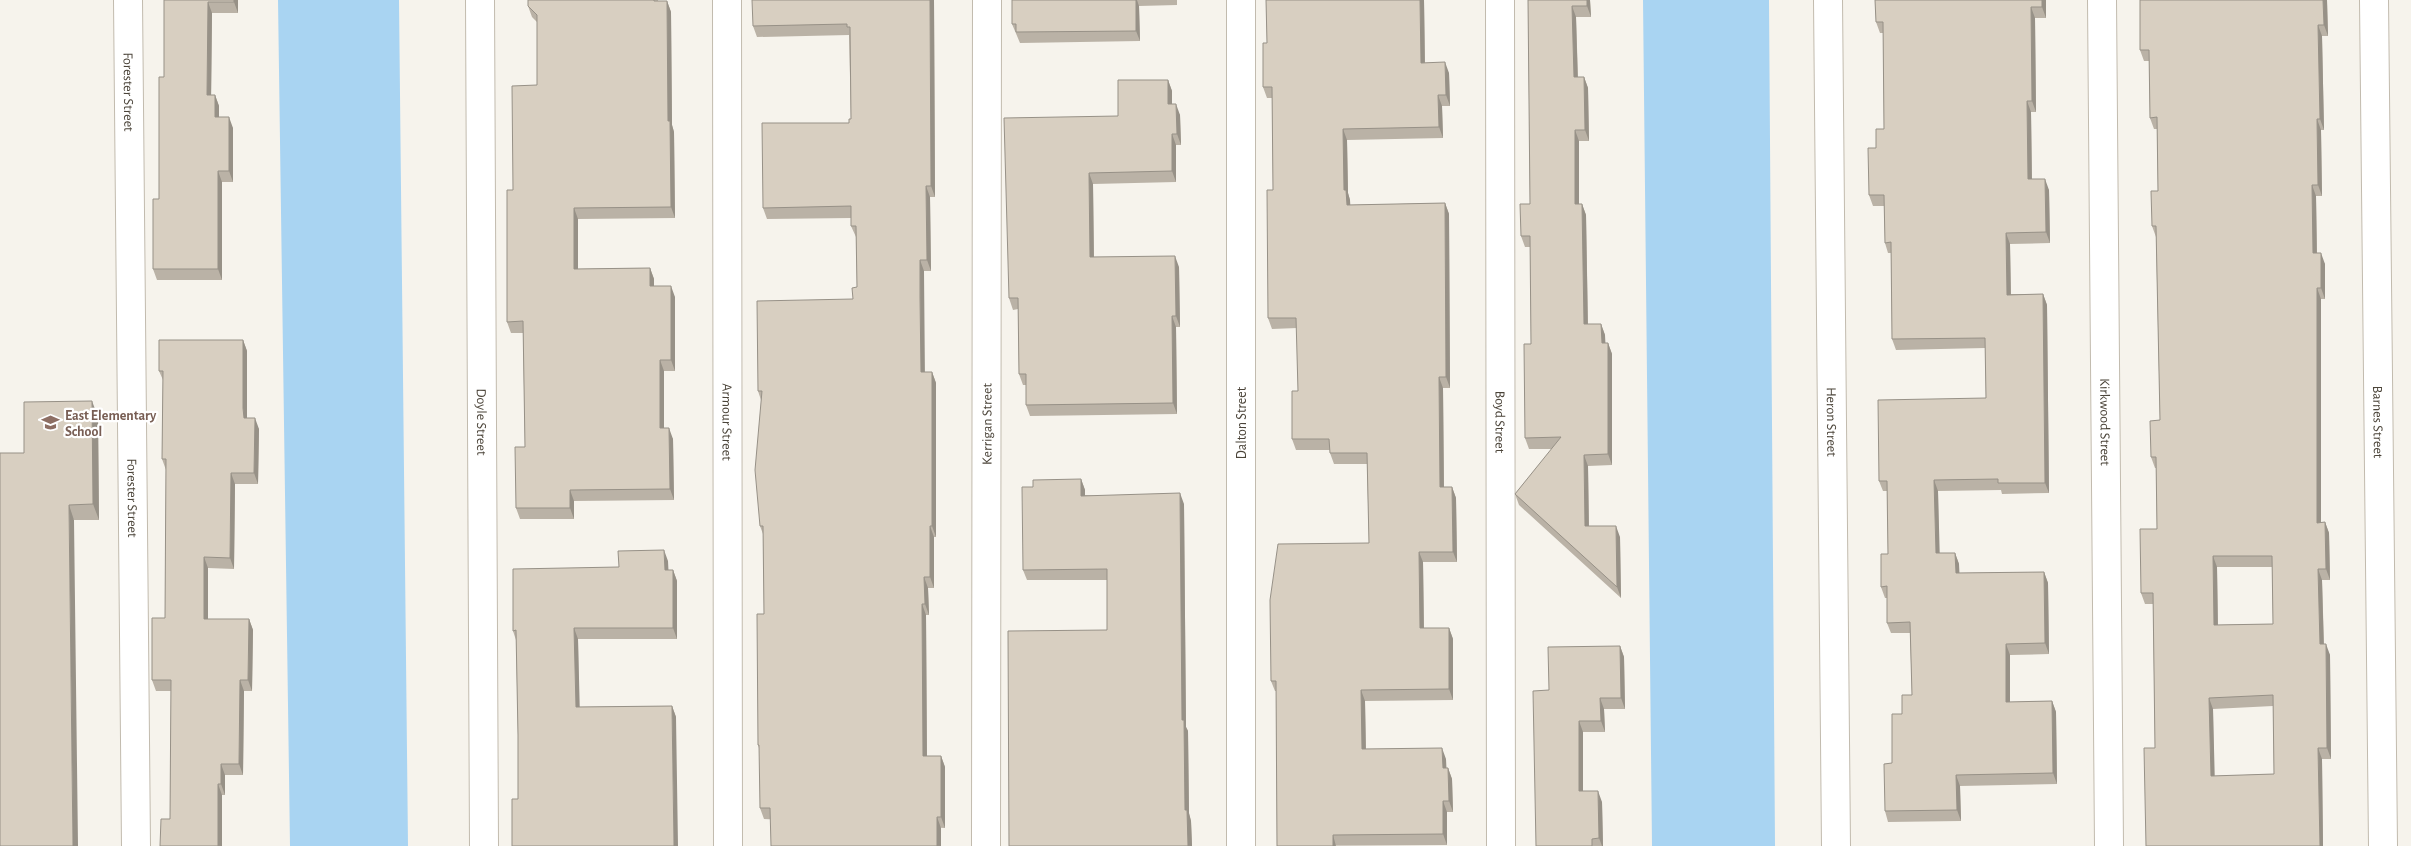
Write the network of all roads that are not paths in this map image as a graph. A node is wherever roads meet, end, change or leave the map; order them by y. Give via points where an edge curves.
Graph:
1 (128, 0) edge
2 (480, 0) edge
3 (727, 0) edge
4 (987, 0) edge
5 (1241, 0) edge
6 (1500, 0) edge
7 (1828, 0) edge
8 (2102, 0) edge
9 (2374, 0) edge
10 (136, 846) edge
11 (484, 846) edge
12 (728, 846) edge
13 (986, 846) edge
14 (1241, 846) edge
15 (1501, 846) edge
16 (1836, 846) edge
17 (2109, 846) edge
18 (2383, 846) edge

1 - 10 street, Forester Street
2 - 11 street, Doyle Street
3 - 12 street, Armour Street
4 - 13 street, Kerrigan Street
5 - 14 street, Dalton Street
6 - 15 street, Boyd Street
7 - 16 street, Heron Street
8 - 17 street, Kirkwood Street
9 - 18 street, Barnes Street

